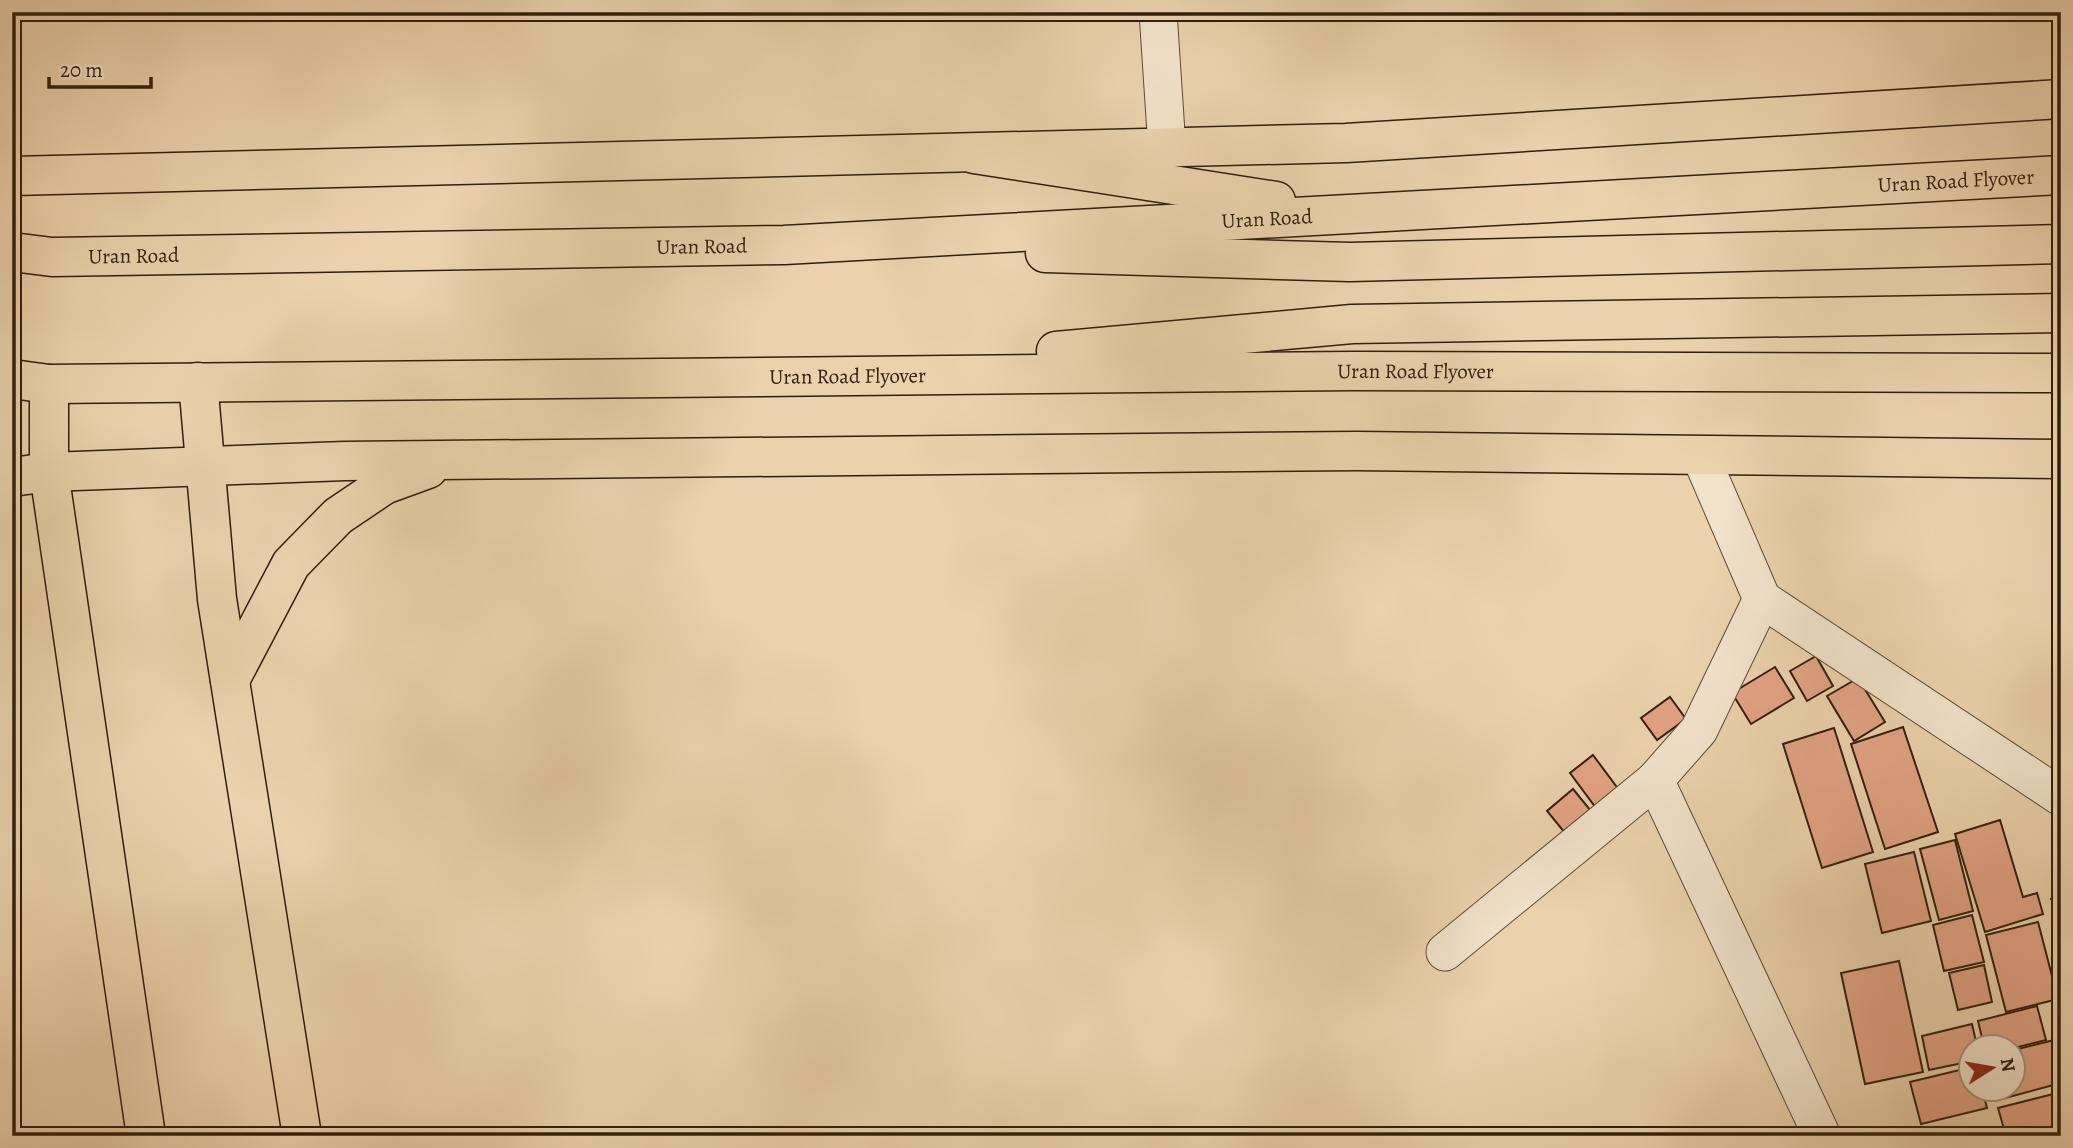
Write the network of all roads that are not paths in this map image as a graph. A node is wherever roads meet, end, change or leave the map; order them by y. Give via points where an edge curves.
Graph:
1 (1158, 12) edge
2 (2061, 99) edge
3 (1167, 148) junction
4 (974, 154) junction
5 (2061, 175) edge
6 (12, 176) edge
7 (1349, 213) junction
8 (2061, 244) edge
9 (784, 245) junction
10 (12, 252) edge
11 (52, 257) junction
12 (12, 264) edge
13 (2061, 313) edge
14 (2061, 373) edge
15 (786, 375) junction
16 (31, 382) edge
17 (198, 382) junction
18 (12, 390) edge
19 (1700, 455) junction
20 (2061, 459) edge
21 (453, 460) junction
22 (205, 466) junction
23 (30, 474) edge
24 (1762, 599) junction
25 (230, 680) junction
26 (1655, 780) junction
27 (2061, 797) edge
28 (1445, 952) dead end
29 (146, 1136) edge
30 (302, 1136) edge
31 (1822, 1136) edge

1 - 3 street
2 - 3 main road via 1346,143
3 - 4 main road
4 - 6 main road
4 - 7 main road
5 - 7 main road, Uran Road Flyover
7 - 9 main road, Uran Road
8 - 9 main road via 1350,262
9 - 11 main road, Uran Road
10 - 11 main road, Uran Road
11 - 12 main road, Uran Road
13 - 15 main road, Uran Road Flyover via 1352,324
14 - 15 main road, Uran Road Flyover
15 - 17 main road
16 - 17 main road
16 - 18 main road
16 - 23 main road
17 - 22 main road
19 - 20 main road
19 - 21 main road via 1357,451
19 - 24 street
21 - 22 main road
21 - 25 main road via 384,485 338,516 291,564
22 - 23 main road
22 - 25 main road via 217,599
23 - 29 main road
24 - 26 street via 1699,730
24 - 27 street
25 - 30 main road
26 - 28 street
26 - 31 street

